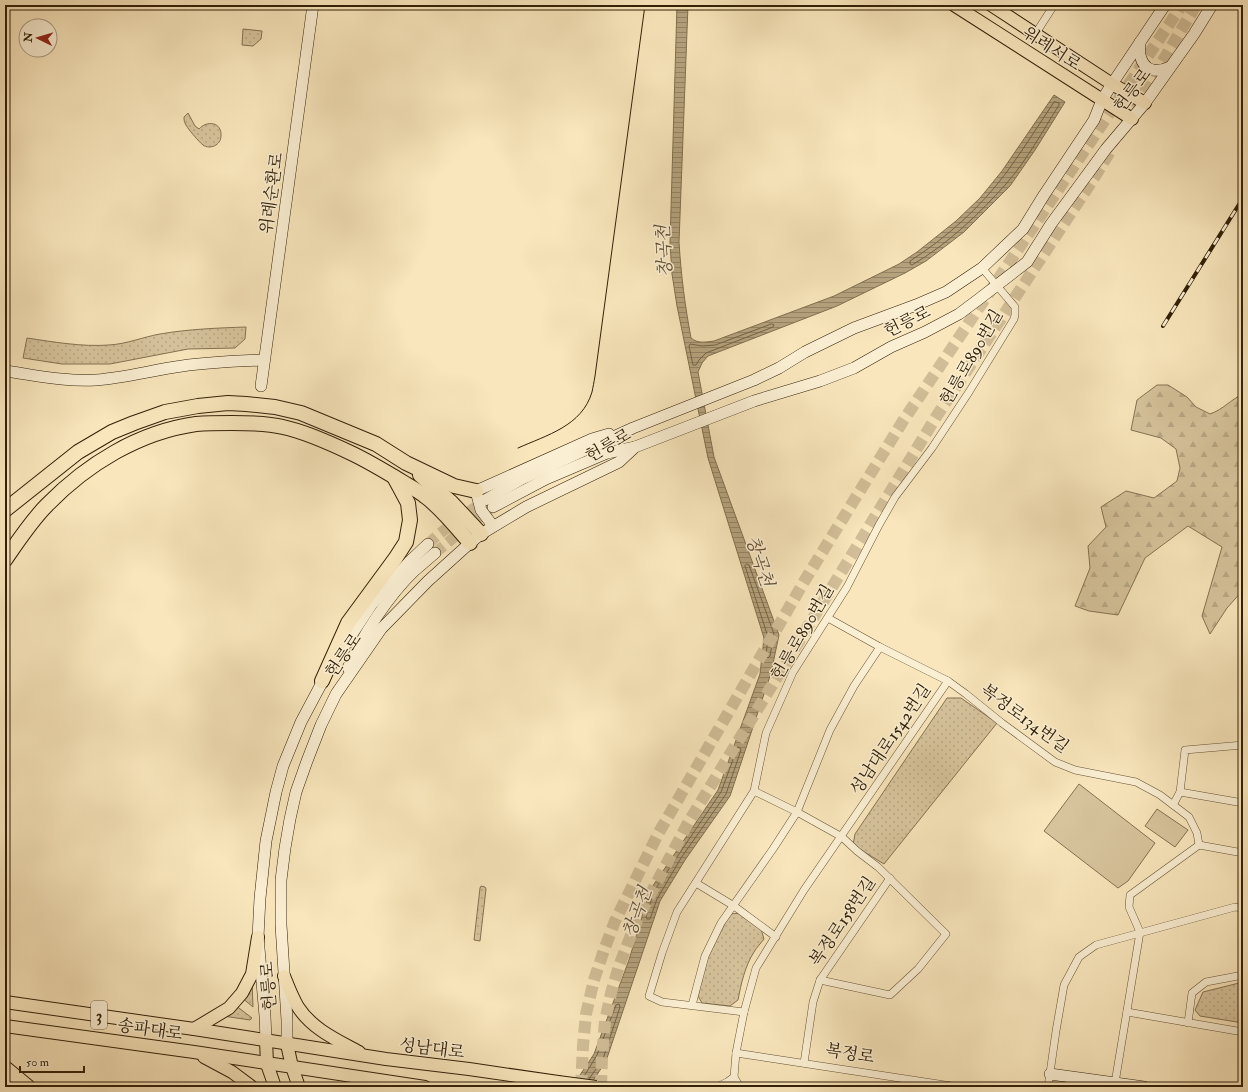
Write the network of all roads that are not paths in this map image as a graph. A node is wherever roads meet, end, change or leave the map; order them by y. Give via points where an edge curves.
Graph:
1 (313, 5) edge
2 (954, 5) edge
3 (991, 5) edge
4 (1054, 5) edge
5 (1165, 5) edge
6 (1212, 5) edge
7 (1036, 33) junction
8 (1140, 42) junction
9 (1170, 67) junction
10 (1112, 84) junction
11 (1102, 100) junction
12 (1145, 103) junction
13 (1132, 119) junction
14 (982, 268) junction
15 (996, 286) junction
16 (264, 360) junction
17 (5, 371) edge
18 (261, 386) dead end
19 (635, 447) junction
20 (406, 463) junction
21 (394, 477) junction
22 (33, 488) junction
23 (58, 494) junction
24 (485, 499) junction
25 (5, 510) edge
26 (5, 518) edge
27 (494, 526) junction
28 (481, 534) junction
29 (470, 543) junction
30 (428, 544) tunnel mouth
31 (5, 545) edge
32 (435, 553) tunnel mouth
33 (5, 560) edge
34 (828, 618) junction
35 (880, 647) junction
36 (322, 681) junction
37 (948, 681) junction
38 (336, 694) junction
39 (1243, 745) edge
40 (754, 791) junction
41 (1180, 792) junction
42 (1243, 803) edge
43 (1173, 805) junction
44 (797, 812) junction
45 (842, 837) junction
46 (1199, 846) junction
47 (1243, 853) edge
48 (890, 878) junction
49 (696, 883) junction
50 (734, 906) junction
51 (1243, 908) edge
52 (1140, 932) junction
53 (776, 936) junction
54 (258, 937) junction
55 (1243, 975) edge
56 (284, 976) junction
57 (820, 980) junction
58 (5, 1002) edge
59 (692, 1005) junction
60 (744, 1012) junction
61 (1127, 1012) junction
62 (1188, 1023) junction
63 (5, 1026) edge
64 (194, 1029) junction
65 (1243, 1032) edge
66 (266, 1040) junction
67 (287, 1044) junction
68 (194, 1052) junction
69 (736, 1053) junction
70 (365, 1056) junction
71 (804, 1063) junction
72 (267, 1064) junction
73 (5, 1068) edge
74 (292, 1068) junction
75 (1050, 1074) junction
76 (734, 1076) junction
77 (1115, 1083) junction
78 (380, 1084) edge
79 (28, 1087) edge
80 (252, 1087) edge
81 (275, 1087) edge
82 (300, 1087) edge
83 (425, 1087) edge
84 (596, 1087) edge
85 (717, 1087) edge
86 (740, 1087) edge
87 (958, 1087) edge
88 (1048, 1087) edge
89 (1144, 1087) edge

1 - 16 main road, 위례순환로
2 - 11 main road, 위례서로
3 - 7 main road, 위례서로
4 - 7 street
5 - 8 main road, 헌릉로
6 - 9 main road, 헌릉로
7 - 10 main road, 위례서로
8 - 9 main road via 1140,56 1146,67 1151,70
8 - 10 main road, 헌릉로
9 - 12 main road, 헌릉로
10 - 11 main road, 헌릉로
10 - 12 main road, 위례서로
11 - 13 main road, 위례서로
11 - 14 main road, 헌릉로 via 1094,120 1023,230
12 - 13 main road, 헌릉로
13 - 15 main road, 헌릉로 via 1106,149 1026,262
14 - 15 street, 헌릉로890번길
14 - 24 main road, 헌릉로 via 946,292 854,328 729,391 633,428 592,438
15 - 19 main road, 헌릉로 via 959,314 854,368 754,401
15 - 34 street, 헌릉로890번길 via 1014,307 1014,319 941,436 895,497
16 - 17 main road via 212,362 94,380 62,379
16 - 18 main road, 위례순환로
19 - 24 main road via 607,454
19 - 27 main road, 헌릉로 via 619,462 526,507
20 - 22 highway via 376,444 301,413 255,404 218,404 165,412 112,432 78,452
20 - 24 highway
20 - 28 highway via 451,502
21 - 23 highway via 345,450 294,430 261,424 210,423 158,433 137,441 94,465
21 - 29 highway via 426,497
21 - 36 highway via 408,503 410,520 406,542 348,623
22 - 25 highway
22 - 26 highway
23 - 31 highway via 32,515
23 - 33 highway via 34,520
24 - 27 main road via 481,510
27 - 28 main road, 헌릉로
28 - 29 main road, 헌릉로
29 - 38 main road, 헌릉로 via 381,629
30 - 36 main road, 헌릉로 via 372,604
32 - 38 main road via 414,571 388,602 356,651
34 - 35 street, 성남대로1542번길
34 - 40 street, 헌릉로890번길 via 793,672 766,733
35 - 37 street, 성남대로1542번길
35 - 44 street via 854,686 830,730
36 - 54 main road, 헌릉로 via 301,722 283,766 276,792 263,865
37 - 43 street, 복정로134번길 via 1055,762 1075,770 1136,782
37 - 45 street, 성남대로1542번길
38 - 56 main road, 헌릉로 via 307,761 290,819 281,880
39 - 41 street via 1185,750
40 - 44 street
40 - 49 street, 헌릉로890번길
41 - 42 street
41 - 43 street
43 - 46 street, 복정로134번길 via 1189,817 1197,833
44 - 45 street
44 - 50 street
45 - 48 street, 복정로158번길
45 - 53 street, 성남대로1542번길 via 804,890
46 - 47 street
46 - 52 street via 1130,895 1129,908
48 - 57 street, 복정로158번길
48 - 57 street, 복정로158번길 via 946,934 918,969 890,994
49 - 50 street
49 - 59 street, 헌릉로890번길 via 677,912 649,996 662,1002
50 - 53 street
50 - 59 street via 721,923 705,956
51 - 52 street via 1235,907
52 - 61 street
52 - 75 street via 1096,945 1078,957 1064,985
53 - 60 street, 성남대로1542번길 via 756,968
54 - 64 main road via 252,974 242,993 229,1008
54 - 66 main road, 헌릉로
55 - 62 street via 1206,982 1192,993
56 - 67 main road, 헌릉로
56 - 70 main road via 298,1006 310,1023
57 - 71 street, 복정로158번길 via 813,1002
58 - 64 main road, 송파대로 / 3
59 - 60 street, 헌릉로890번길
60 - 69 street, 성남대로1542번길
61 - 62 street
61 - 77 street
62 - 65 street
63 - 68 main road, 송파대로 / 3
64 - 66 main road, 송파대로 / 3
66 - 67 main road, 성남대로 / 3
66 - 72 main road, 헌릉로
67 - 70 main road, 성남대로 / 3
67 - 74 main road, 헌릉로
68 - 72 main road, 송파대로 / 3
68 - 80 main road via 232,1072
69 - 71 street, 복정로
69 - 76 street, 성남대로1542번길
70 - 84 main road, 성남대로 / 3, bridge
71 - 87 street, 복정로
72 - 74 main road, 3
72 - 81 main road, 헌릉로
73 - 79 highway
74 - 78 main road, 3
74 - 82 main road, 헌릉로
75 - 77 main road
75 - 88 street
76 - 85 street
76 - 86 street
77 - 89 main road
78 - 83 main road, 3

